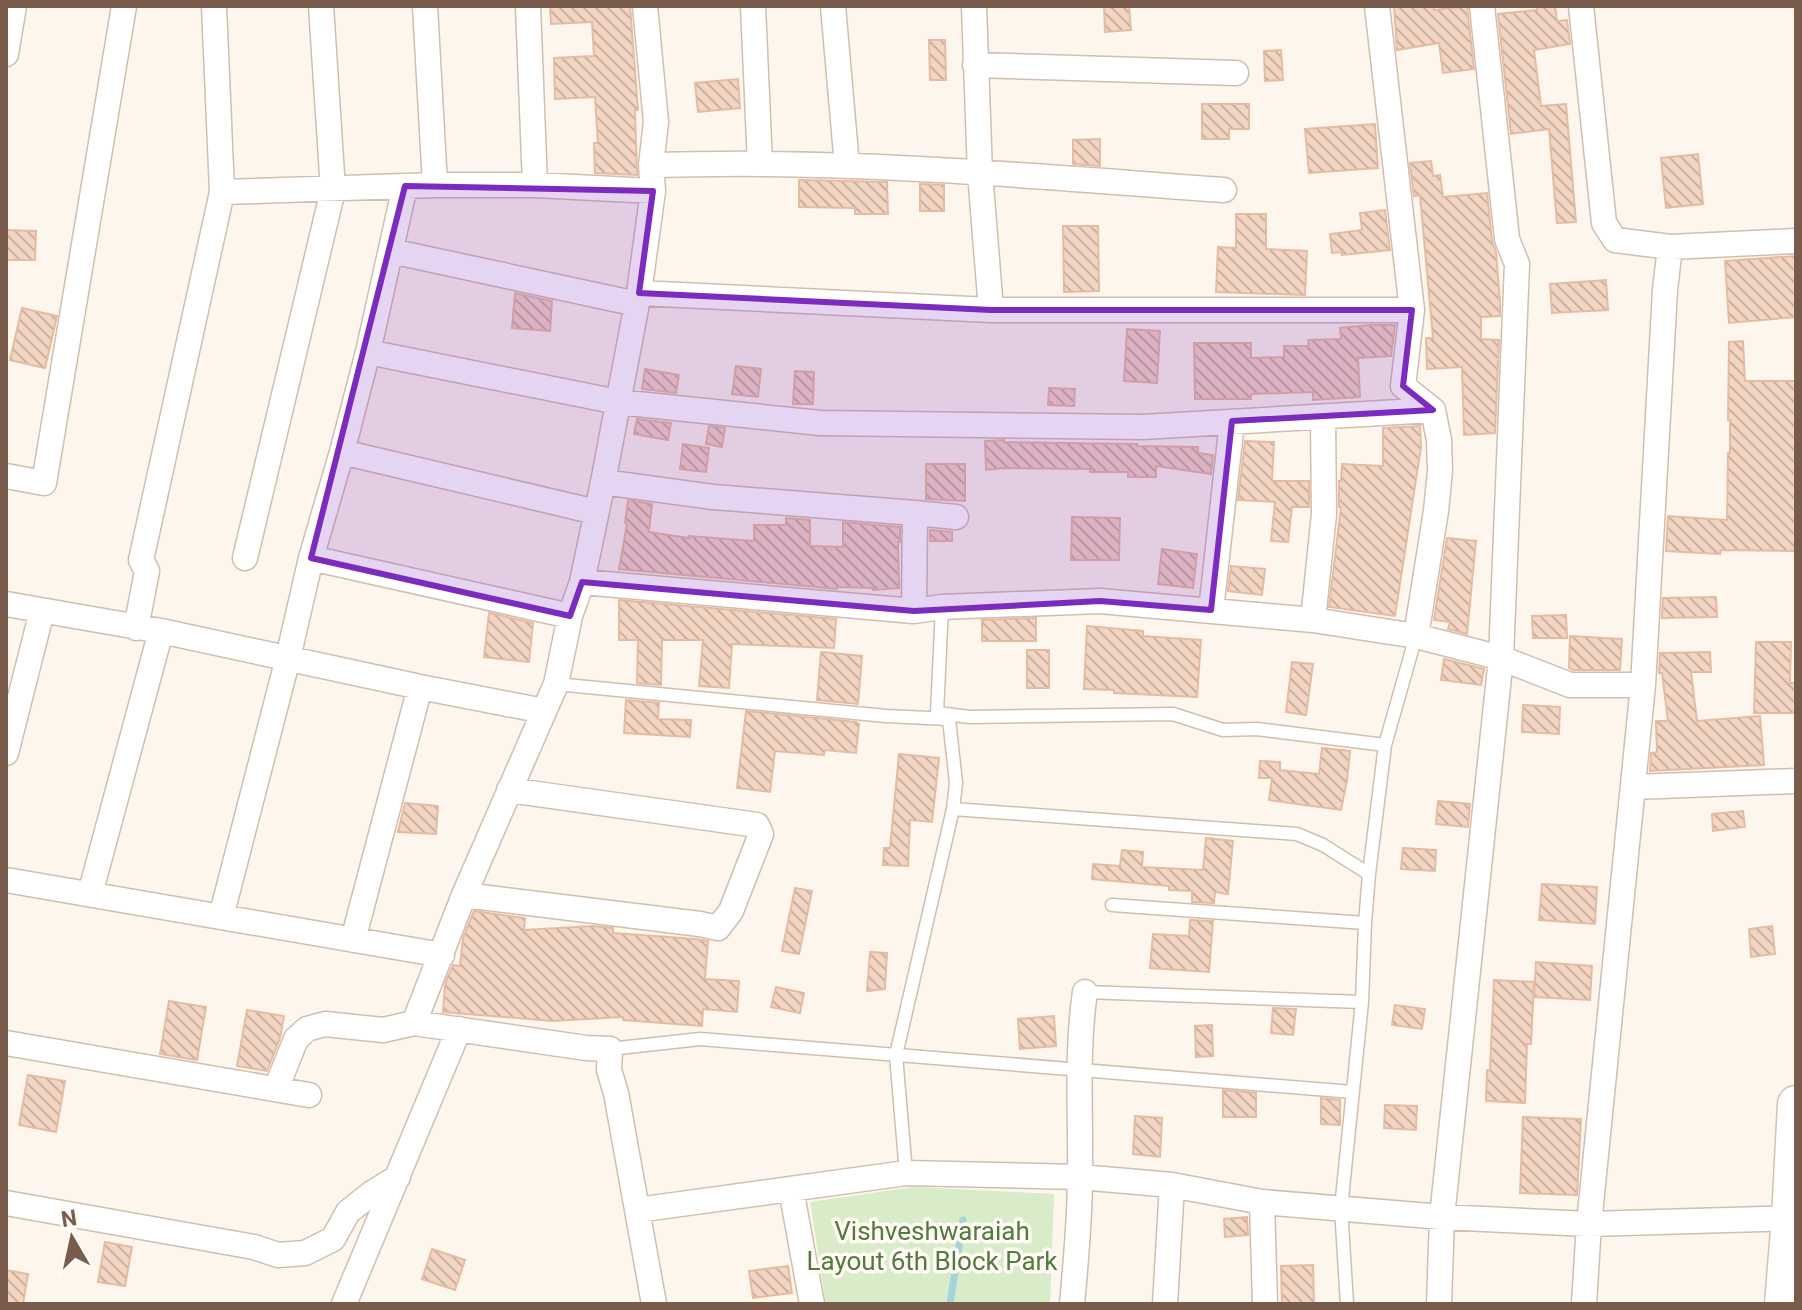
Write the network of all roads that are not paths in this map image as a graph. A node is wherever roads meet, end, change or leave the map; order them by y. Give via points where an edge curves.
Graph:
1 (14, 6) edge
2 (124, 6) edge
3 (214, 6) edge
4 (321, 6) edge
5 (425, 6) edge
6 (528, 6) edge
7 (645, 6) edge
8 (753, 6) edge
9 (833, 6) edge
10 (974, 6) edge
11 (1377, 6) edge
12 (1482, 6) edge
13 (1581, 6) edge
14 (6, 54) edge
15 (975, 65) junction
16 (1236, 73) dead end
17 (760, 164) junction
18 (651, 165) junction
19 (847, 166) junction
20 (980, 173) junction
21 (435, 185) junction
22 (535, 185) junction
23 (405, 186) junction
24 (333, 190) junction
25 (1224, 190) dead end
26 (653, 191) junction
27 (222, 192) junction
28 (1796, 241) edge
29 (1670, 247) junction
30 (391, 251) junction
31 (638, 298) junction
32 (991, 310) junction
33 (1412, 310) junction
34 (368, 352) junction
35 (618, 402) junction
36 (1433, 410) junction
37 (1323, 417) junction
38 (1232, 422) junction
39 (342, 452) junction
40 (6, 476) edge
41 (603, 482) junction
42 (596, 512) junction
43 (915, 513) junction
44 (956, 517) dead end
45 (245, 558) dead end
46 (311, 558) junction
47 (582, 582) junction
48 (6, 604) edge
49 (942, 607) junction
50 (1211, 610) junction
51 (42, 611) junction
52 (914, 611) junction
53 (570, 616) junction
54 (1313, 620) junction
55 (148, 629) junction
56 (1416, 636) junction
57 (288, 658) junction
58 (1501, 658) junction
59 (556, 684) junction
60 (1643, 685) junction
61 (420, 687) junction
62 (544, 711) junction
63 (943, 716) junction
64 (1385, 745) junction
65 (6, 753) edge
66 (1796, 781) edge
67 (1633, 787) junction
68 (509, 790) junction
69 (953, 809) junction
70 (1369, 874) junction
71 (6, 880) edge
72 (90, 894) junction
73 (464, 895) junction
74 (1112, 905) dead end
75 (221, 917) junction
76 (1365, 923) junction
77 (353, 940) junction
78 (442, 955) junction
79 (1085, 992) joint
80 (1362, 1002) junction
81 (414, 1023) junction
82 (459, 1029) junction
83 (6, 1043) edge
84 (610, 1049) junction
85 (896, 1055) junction
86 (1079, 1069) junction
87 (276, 1089) junction
88 (1353, 1092) junction
89 (309, 1095) dead end
90 (1796, 1104) edge
91 (906, 1173) junction
92 (398, 1177) junction
93 (1080, 1177) junction
94 (1172, 1185) junction
95 (791, 1189) junction
96 (1262, 1202) junction
97 (6, 1203) edge
98 (1341, 1208) junction
99 (637, 1210) junction
100 (1442, 1217) junction
101 (1793, 1218) edge
102 (1589, 1224) junction
103 (344, 1304) edge
104 (654, 1304) edge
105 (812, 1304) edge
106 (1072, 1304) edge
107 (1165, 1304) edge
108 (1265, 1304) edge
109 (1347, 1304) edge
110 (1439, 1304) edge
111 (1584, 1304) edge
112 (1783, 1304) edge

1 - 14 street
2 - 40 street via 44,483
3 - 27 street
4 - 24 street
5 - 21 street
6 - 22 street
7 - 18 street via 656,122
8 - 17 street
9 - 19 street
10 - 15 street
11 - 33 street
12 - 58 street via 1507,239 1517,264
13 - 29 street via 1604,223 1615,240
15 - 16 street
15 - 20 street
17 - 18 street
17 - 19 street
18 - 26 street
19 - 20 street
20 - 25 street
20 - 32 street
21 - 22 street
21 - 23 street
22 - 26 street
23 - 24 street
23 - 30 street
24 - 27 street
24 - 45 street
26 - 31 street
27 - 55 street via 141,560 147,571
28 - 29 street
29 - 60 street
30 - 31 street
30 - 34 street
31 - 32 street
31 - 35 street
32 - 33 street
33 - 36 street via 1403,386
34 - 35 street
34 - 39 street
35 - 38 street via 820,423 1143,427
35 - 41 street
36 - 37 street
36 - 56 street via 1440,471
37 - 38 street
37 - 54 street via 1324,514
38 - 50 street
39 - 42 street
39 - 46 street
41 - 42 street
41 - 43 street via 713,497
42 - 47 street
43 - 44 street
43 - 52 street
46 - 53 street
46 - 57 street
47 - 52 street
47 - 53 street
48 - 51 street
49 - 50 street via 1100,601
49 - 52 street
49 - 63 lane
50 - 54 street
51 - 55 street
51 - 65 street
53 - 59 street
54 - 56 street
55 - 57 street
55 - 72 street
56 - 58 street
56 - 64 lane
57 - 61 street
57 - 75 street
58 - 60 street via 1570,685
58 - 100 street
59 - 62 street
59 - 63 lane via 886,716
60 - 67 street
61 - 62 street
61 - 77 street
62 - 68 street
63 - 64 lane via 1173,714 1223,730 1257,729
63 - 69 lane via 956,783
64 - 70 lane
66 - 67 street
67 - 102 street
68 - 73 street
68 - 73 street via 757,825 761,834 731,911 718,928
69 - 70 lane via 1297,834
69 - 85 lane
70 - 76 lane
71 - 72 street
72 - 75 street
73 - 78 street
74 - 76 lane
75 - 77 street
76 - 80 lane
77 - 78 street
78 - 81 street
79 - 80 lane
79 - 86 street
80 - 88 lane
81 - 82 street
81 - 87 street via 383,1030 325,1024 307,1029 296,1039
82 - 84 street
82 - 92 street
83 - 87 street
84 - 85 lane via 700,1039
84 - 99 street via 609,1070
85 - 86 lane
85 - 91 lane
86 - 88 lane
86 - 93 street
87 - 89 street
88 - 98 lane
90 - 101 main road
91 - 93 street
91 - 95 street
92 - 97 street via 348,1212 333,1239 305,1253 278,1255
92 - 103 street
93 - 94 street
93 - 106 street
94 - 96 street
94 - 107 street
95 - 99 street
95 - 105 street
96 - 98 street
96 - 108 street
98 - 100 street
98 - 109 lane
99 - 104 street
100 - 102 street
100 - 110 street
101 - 102 street
101 - 112 main road
102 - 111 street

